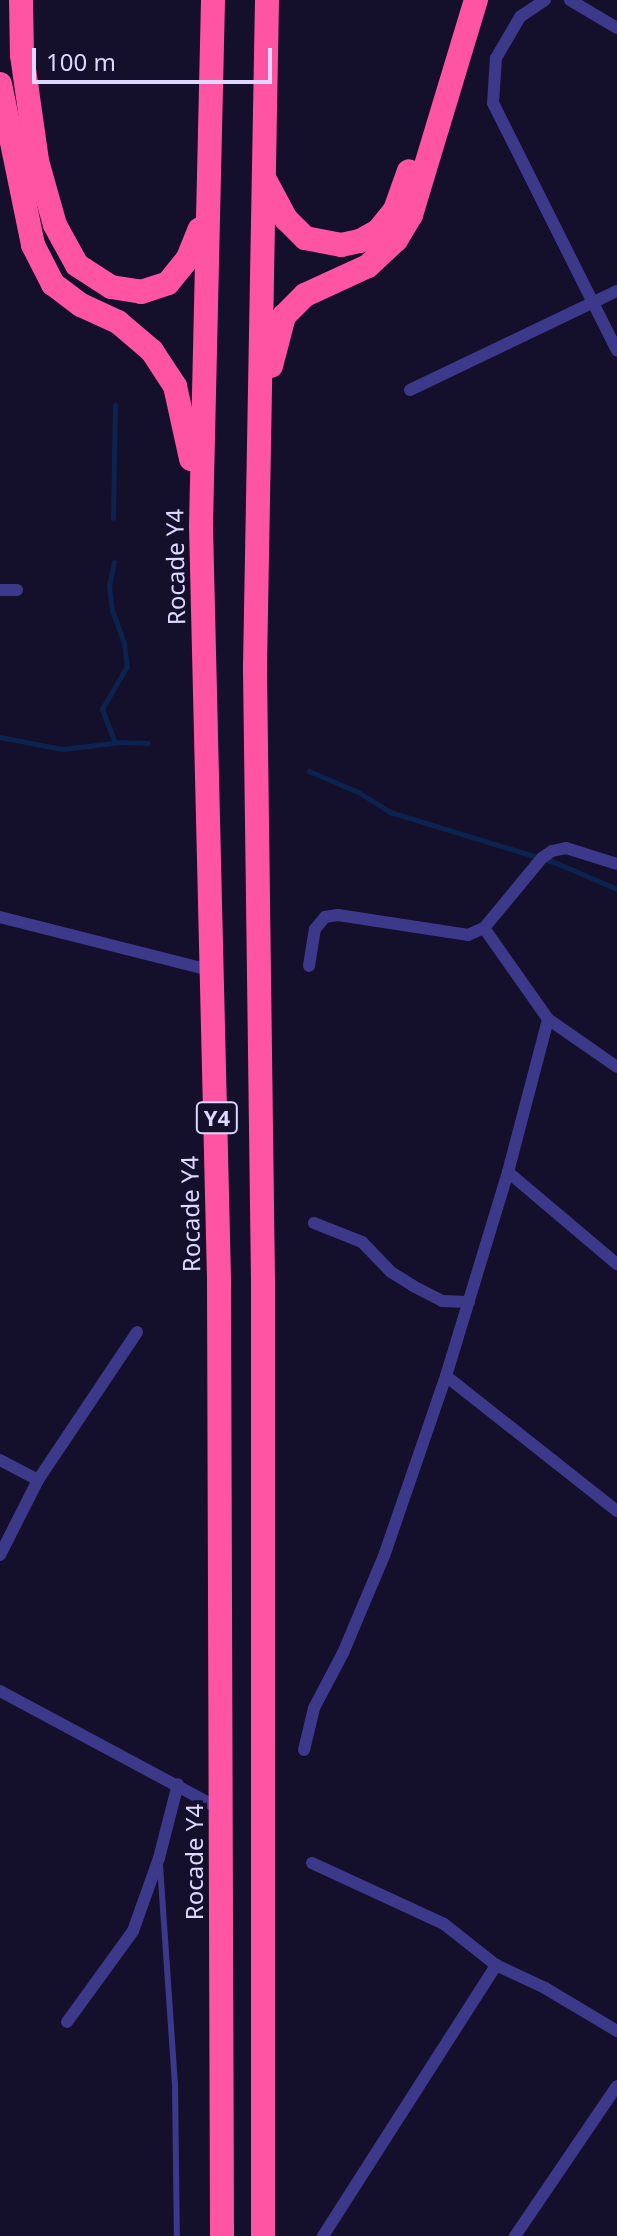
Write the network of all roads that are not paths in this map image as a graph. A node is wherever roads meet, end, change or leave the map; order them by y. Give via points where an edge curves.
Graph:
1 (21, 0) edge
2 (213, 0) edge
3 (267, 0) edge
4 (460, 0) edge
5 (476, 0) edge
6 (545, 0) edge
7 (570, 0) edge
8 (617, 28) edge
9 (0, 84) edge
10 (262, 175) junction
11 (206, 215) junction
12 (617, 291) edge
13 (594, 301) junction
14 (617, 351) edge
15 (410, 390) dead end
16 (259, 500) junction
17 (201, 526) junction
18 (0, 590) edge
19 (17, 590) dead end
20 (617, 864) edge
21 (0, 917) edge
22 (484, 928) junction
23 (309, 966) dead end
24 (214, 971) junction
25 (548, 1019) junction
26 (617, 1067) edge
27 (508, 1172) junction
28 (314, 1223) dead end
29 (617, 1264) edge
30 (469, 1302) junction
31 (137, 1332) dead end
32 (446, 1376) junction
33 (0, 1460) edge
34 (38, 1480) junction
35 (617, 1511) edge
36 (0, 1555) edge
37 (0, 1691) edge
38 (304, 1750) dead end
39 (178, 1784) junction
40 (222, 1810) junction
41 (159, 1858) junction
42 (312, 1863) dead end
43 (496, 1965) junction
44 (67, 2022) dead end
45 (617, 2031) edge
46 (617, 2086) edge
47 (177, 2236) edge
48 (222, 2236) edge
49 (263, 2236) edge
50 (323, 2236) edge
51 (515, 2236) edge

1 - 11 highway via 22,55 37,161 55,225 77,265 111,287 141,292 168,283 188,258
2 - 11 highway, Rocade Y4 / Y4
3 - 10 highway, Y4
4 - 10 highway via 407,179 395,210 378,231 341,245 305,238 286,219
5 - 16 highway via 411,215 396,240 368,266 305,295 284,316 273,349
6 - 13 street via 520,17 496,58 493,103
7 - 8 street
9 - 17 highway via 33,245 53,284 118,322 152,351 175,386
10 - 16 highway, Y4
11 - 17 highway, Rocade Y4 / Y4
12 - 13 street
13 - 14 street
13 - 15 street
16 - 49 highway, Y4 via 255,683 263,1281
17 - 24 highway, Rocade Y4 / Y4
18 - 19 street
20 - 22 street via 566,848 552,851
21 - 24 street
22 - 23 street via 468,935 325,917 315,929
22 - 25 street
24 - 40 highway, Rocade Y4 / Y4
25 - 26 street
25 - 27 street
27 - 29 street
27 - 30 street
28 - 30 street via 362,1242 391,1272 442,1301
30 - 32 street
31 - 34 street
32 - 35 street
32 - 38 street via 384,1556 314,1708
33 - 34 street
34 - 36 street
37 - 39 street
39 - 40 street
39 - 41 street
40 - 48 highway, Rocade Y4 / Y4
41 - 44 street via 133,1931
41 - 47 lane via 175,2083
42 - 43 street via 444,1924
43 - 45 street
43 - 50 street
46 - 51 street

